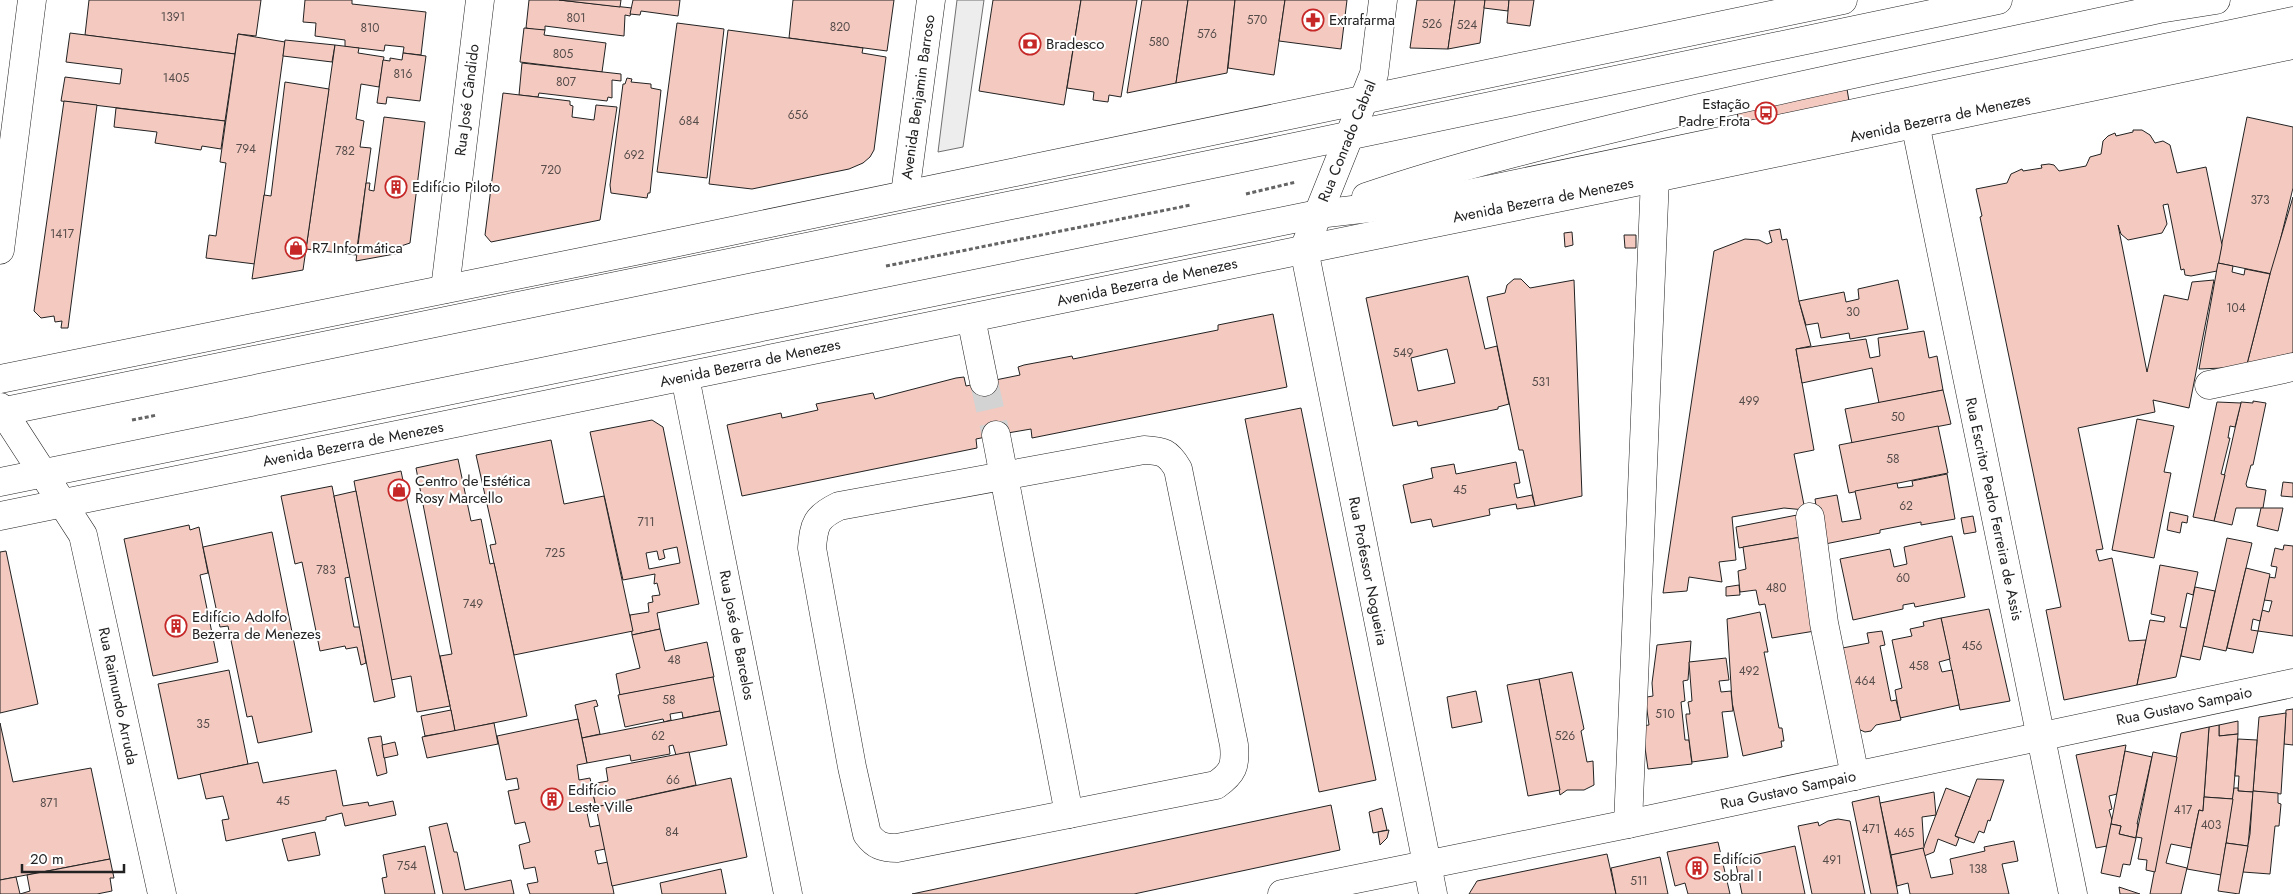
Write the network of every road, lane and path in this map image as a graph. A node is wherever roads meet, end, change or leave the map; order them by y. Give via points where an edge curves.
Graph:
1 (32, 0) edge
2 (480, 0) edge
3 (931, 0) edge
4 (1384, 0) edge
5 (1998, 0) edge
6 (2216, 0) edge
7 (1827, 2) edge
8 (2293, 21) edge
9 (2293, 45) edge
10 (1363, 100) junction
11 (1915, 123) junction
12 (1349, 136) junction
13 (1655, 178) junction
14 (1266, 189) dead end
15 (905, 194) junction
16 (1244, 194) dead end
17 (1195, 204) dead end
18 (1318, 214) junction
19 (1304, 249) junction
20 (0, 250) edge
21 (884, 266) dead end
22 (445, 289) junction
23 (971, 318) junction
24 (2293, 367) edge
25 (685, 377) junction
26 (0, 379) edge
27 (984, 382) tunnel mouth
28 (2209, 385) dead end
29 (1, 410) edge
30 (996, 435) tunnel mouth
31 (43, 474) junction
32 (1002, 476) junction
33 (0, 482) edge
34 (62, 504) junction
35 (0, 516) edge
36 (1810, 517) dead end
37 (2293, 683) edge
38 (2041, 737) junction
39 (1855, 776) junction
40 (1069, 814) junction
41 (1628, 824) junction
42 (1427, 864) junction
43 (162, 894) edge
44 (788, 894) edge
45 (1282, 894) edge
46 (1433, 894) edge
47 (2073, 894) edge

1 - 20 street
2 - 22 street, Rua José Cândido
3 - 15 street, Avenida Benjamin Barroso
4 - 10 street, Rua Conrado Cabral via 1374,74
5 - 12 street
6 - 18 street, Avenida Bezerra de Menezes via 2159,9 1744,98 1554,142 1434,174
7 - 10 street
8 - 18 street, Avenida Bezerra de Menezes via 1439,200
9 - 11 street, Avenida Bezerra de Menezes
10 - 12 street, Rua Conrado Cabral
10 - 15 street
11 - 13 street, Avenida Bezerra de Menezes
11 - 38 street, Rua Escritor Pedro Ferreira de Assis
12 - 18 street, Rua Conrado Cabral
12 - 29 street
13 - 19 street, Avenida Bezerra de Menezes
13 - 41 street
14 - 16 path
15 - 22 street
17 - 21 path
18 - 19 street, Rua Conrado Cabral
18 - 31 street, Avenida Bezerra de Menezes
19 - 23 street, Avenida Bezerra de Menezes
19 - 42 street, Rua Professor Nogueira
22 - 26 street
23 - 25 street, Avenida Bezerra de Menezes
23 - 27 street
24 - 28 street
25 - 34 street, Avenida Bezerra de Menezes
25 - 44 street, Rua José de Barcelos
29 - 31 street, Rua Raimundo Arruda
30 - 32 street
31 - 33 street, Avenida Bezerra de Menezes
31 - 34 street, Rua Raimundo Arruda
32 - 40 street
32 - 40 street via 1144,450 1160,451 1171,457 1178,469 1234,745 1235,762 1228,776 1216,785
32 - 40 street via 838,506 823,513 814,531 812,548 852,767 867,834 873,843 883,848 898,848
34 - 35 street, Avenida Bezerra de Menezes
34 - 43 street, Rua Raimundo Arruda via 83,535
36 - 39 street via 1824,623
37 - 38 street, Rua Gustavo Sampaio
38 - 39 street, Rua Gustavo Sampaio
38 - 47 street, Rua Escritor Pedro Ferreira de Assis
39 - 41 street, Rua Gustavo Sampaio
41 - 42 street, Rua Gustavo Sampaio
42 - 45 street, Rua Gustavo Sampaio
42 - 46 street, Rua Professor Nogueira

